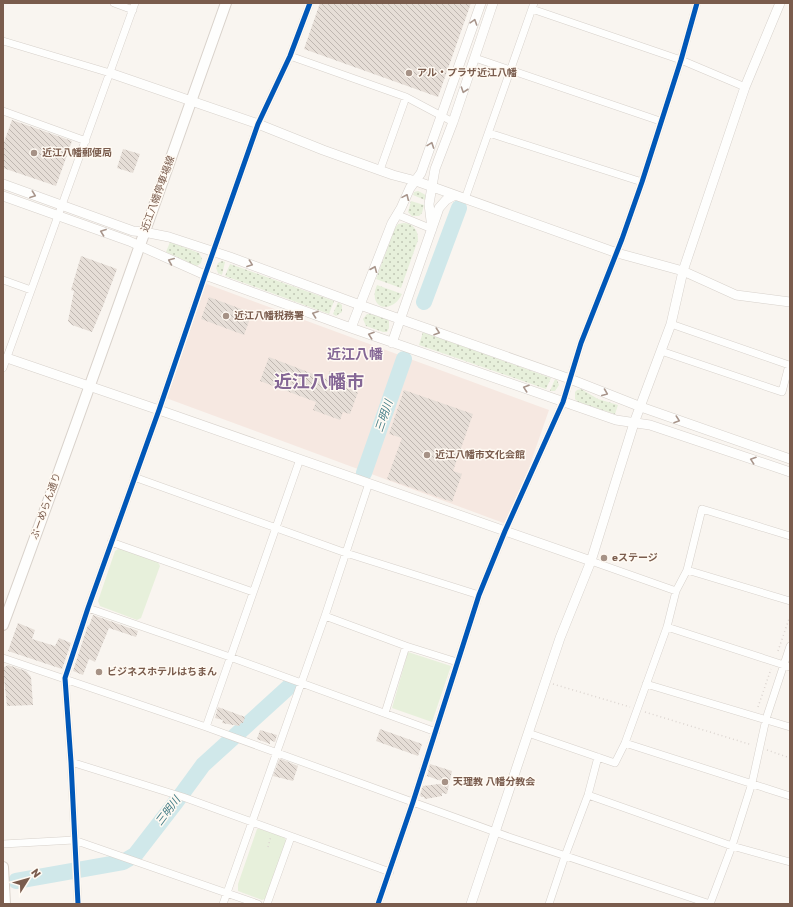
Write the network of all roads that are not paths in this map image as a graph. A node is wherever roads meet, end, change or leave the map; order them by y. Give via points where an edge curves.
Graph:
1 (114, 3) edge
2 (226, 3) edge
3 (310, 3) edge
4 (481, 3) edge
5 (493, 3) edge
6 (697, 3) edge
7 (780, 3) edge
8 (533, 6) edge
9 (134, 7) edge
10 (3, 41) edge
11 (290, 56) junction
12 (475, 58) junction
13 (681, 60) junction
14 (511, 71) junction
15 (110, 73) junction
16 (746, 88) junction
17 (406, 96) junction
18 (191, 101) junction
19 (3, 111) edge
20 (442, 116) junction
21 (660, 121) junction
22 (453, 122) junction
23 (258, 124) junction
24 (489, 133) junction
25 (86, 141) junction
26 (380, 170) junction
27 (416, 181) junction
28 (642, 182) junction
29 (3, 184) edge
30 (432, 187) junction
31 (455, 195) junction
32 (3, 196) edge
33 (465, 199) junction
34 (62, 206) junction
35 (398, 214) junction
36 (59, 216) junction
37 (432, 229) junction
38 (144, 232) junction
39 (139, 245) junction
40 (213, 252) junction
41 (617, 254) junction
42 (683, 271) junction
43 (204, 275) junction
44 (3, 280) edge
45 (31, 290) junction
46 (790, 302) edge
47 (360, 305) junction
48 (400, 319) junction
49 (671, 324) junction
50 (351, 328) junction
51 (392, 343) junction
52 (661, 351) junction
53 (5, 357) edge
54 (3, 368) edge
55 (570, 379) junction
56 (90, 386) junction
57 (563, 402) junction
58 (640, 407) junction
59 (160, 410) junction
60 (634, 423) junction
61 (300, 459) junction
62 (790, 459) edge
63 (790, 472) edge
64 (134, 477) junction
65 (369, 483) junction
66 (276, 528) junction
67 (504, 531) junction
68 (790, 536) edge
69 (111, 542) junction
70 (346, 553) junction
71 (591, 561) junction
72 (687, 570) junction
73 (676, 591) junction
74 (252, 592) junction
75 (479, 595) junction
76 (790, 601) edge
77 (88, 608) junction
78 (325, 616) junction
79 (3, 626) edge
80 (667, 627) junction
81 (406, 646) junction
82 (790, 646) edge
83 (230, 656) junction
84 (3, 658) edge
85 (457, 662) junction
86 (787, 666) edge
87 (65, 678) junction
88 (302, 683) junction
89 (646, 684) junction
90 (386, 713) junction
91 (766, 719) junction
92 (206, 727) junction
93 (790, 727) edge
94 (436, 732) junction
95 (528, 733) junction
96 (625, 743) junction
97 (276, 752) junction
98 (598, 756) junction
99 (71, 762) junction
100 (752, 783) junction
101 (588, 795) junction
102 (790, 796) edge
103 (413, 802) junction
104 (251, 822) junction
105 (495, 831) junction
106 (291, 837) junction
107 (74, 840) junction
108 (3, 844) edge
109 (732, 846) junction
110 (565, 856) junction
111 (790, 862) edge
112 (3, 867) edge
113 (390, 872) junction
114 (227, 893) junction
115 (5, 904) edge
116 (78, 904) edge
117 (223, 904) edge
118 (258, 904) edge
119 (267, 904) edge
120 (378, 904) edge
121 (471, 904) edge
122 (549, 904) edge
123 (710, 904) edge

1 - 9 street
2 - 18 main road, 近江八幡停車場線
3 - 11 street
20 -> 4 street
5 - 12 street
6 - 13 street
7 - 16 street
8 - 13 street
8 - 14 street
9 - 15 street
10 - 15 street
11 - 17 street
11 - 23 street
12 - 14 street
12 -> 22 street
13 - 16 street
13 - 21 street
14 - 21 street
14 - 24 street
15 - 18 street
15 - 25 street
16 - 42 street
17 - 20 street
17 - 26 street
18 - 23 street
18 - 38 main road, 近江八幡停車場線
19 - 25 street
20 - 22 street
27 -> 20 street
21 - 28 street
22 - 30 street via 435,169
23 - 26 street
23 - 40 street
24 - 28 street
24 - 33 street
25 - 34 street
26 - 27 street
27 - 30 street
35 -> 27 street
28 - 41 street
29 -> 34 street
30 - 31 street
30 - 37 street via 429,204
31 - 33 street
31 - 37 street via 439,208
32 - 36 street
33 - 41 street
34 - 36 street
34 - 38 street via 133,231
35 - 37 street
47 -> 35 street via 392,223
39 -> 36 street
36 - 45 street
37 - 48 street
38 - 39 main road, 近江八幡停車場線
38 - 40 street via 169,237
43 -> 39 street
39 - 56 main road, 近江八幡停車場線
40 - 43 street
40 -> 47 street
41 - 42 street
41 - 55 street via 581,343
42 - 46 street via 736,295
42 - 49 street
50 -> 43 street
43 - 59 street
44 - 45 street
45 - 53 street
47 - 48 street
47 - 50 street
48 - 51 street
48 -> 55 street
49 - 52 street
49 - 52 street via 789,365 782,392
51 -> 50 street
57 -> 51 street
52 - 58 street
53 - 54 street
53 - 56 street
55 - 57 street
55 -> 58 street
56 - 59 street
56 - 79 main road, ぶーめらん通り
57 - 60 street via 616,420
57 - 67 street
58 - 60 street
58 -> 62 street
59 - 61 street
59 - 64 street
63 -> 60 street via 650,425
60 - 71 street
61 - 65 street
61 - 66 street
64 - 66 street
64 - 69 street
65 - 67 street
65 - 70 street
66 - 70 street
66 - 74 street
67 - 71 street
67 - 75 street
68 - 72 street via 702,509
69 - 74 street
69 - 77 street
70 - 75 street
70 - 78 street
71 - 73 street
71 - 95 street via 560,638
72 - 73 street
72 - 76 street
73 - 80 street
74 - 83 street
75 - 85 street
77 - 83 street
77 - 87 street
78 - 81 street
78 - 88 street
80 - 86 street
80 - 89 street
81 - 85 street
81 - 90 street
82 - 86 street
83 - 88 street
83 - 92 street
84 - 87 street
85 - 94 street
86 - 91 street
87 - 92 street
87 - 99 street
88 - 90 street
88 - 97 street
89 - 91 street
89 - 96 street
90 - 94 street
91 - 93 street
91 - 100 street
92 - 97 street
94 - 103 street
95 - 98 street
95 - 105 street
96 - 98 street via 615,763
96 - 100 street
97 - 103 street
97 - 104 street
98 - 101 street
99 - 104 street via 180,796
99 - 107 street
100 - 102 street
100 - 109 street
101 - 109 street
101 - 110 street
103 - 105 street
103 - 113 street
104 - 106 street
104 - 114 street
105 - 110 street
105 - 121 street
106 - 113 street
106 - 119 street
107 - 108 street
107 - 114 street
107 - 116 street
109 - 111 street
109 - 123 street
110 - 122 street
110 - 123 street
112 - 115 main road
113 - 120 street
114 - 117 street
114 - 118 street

